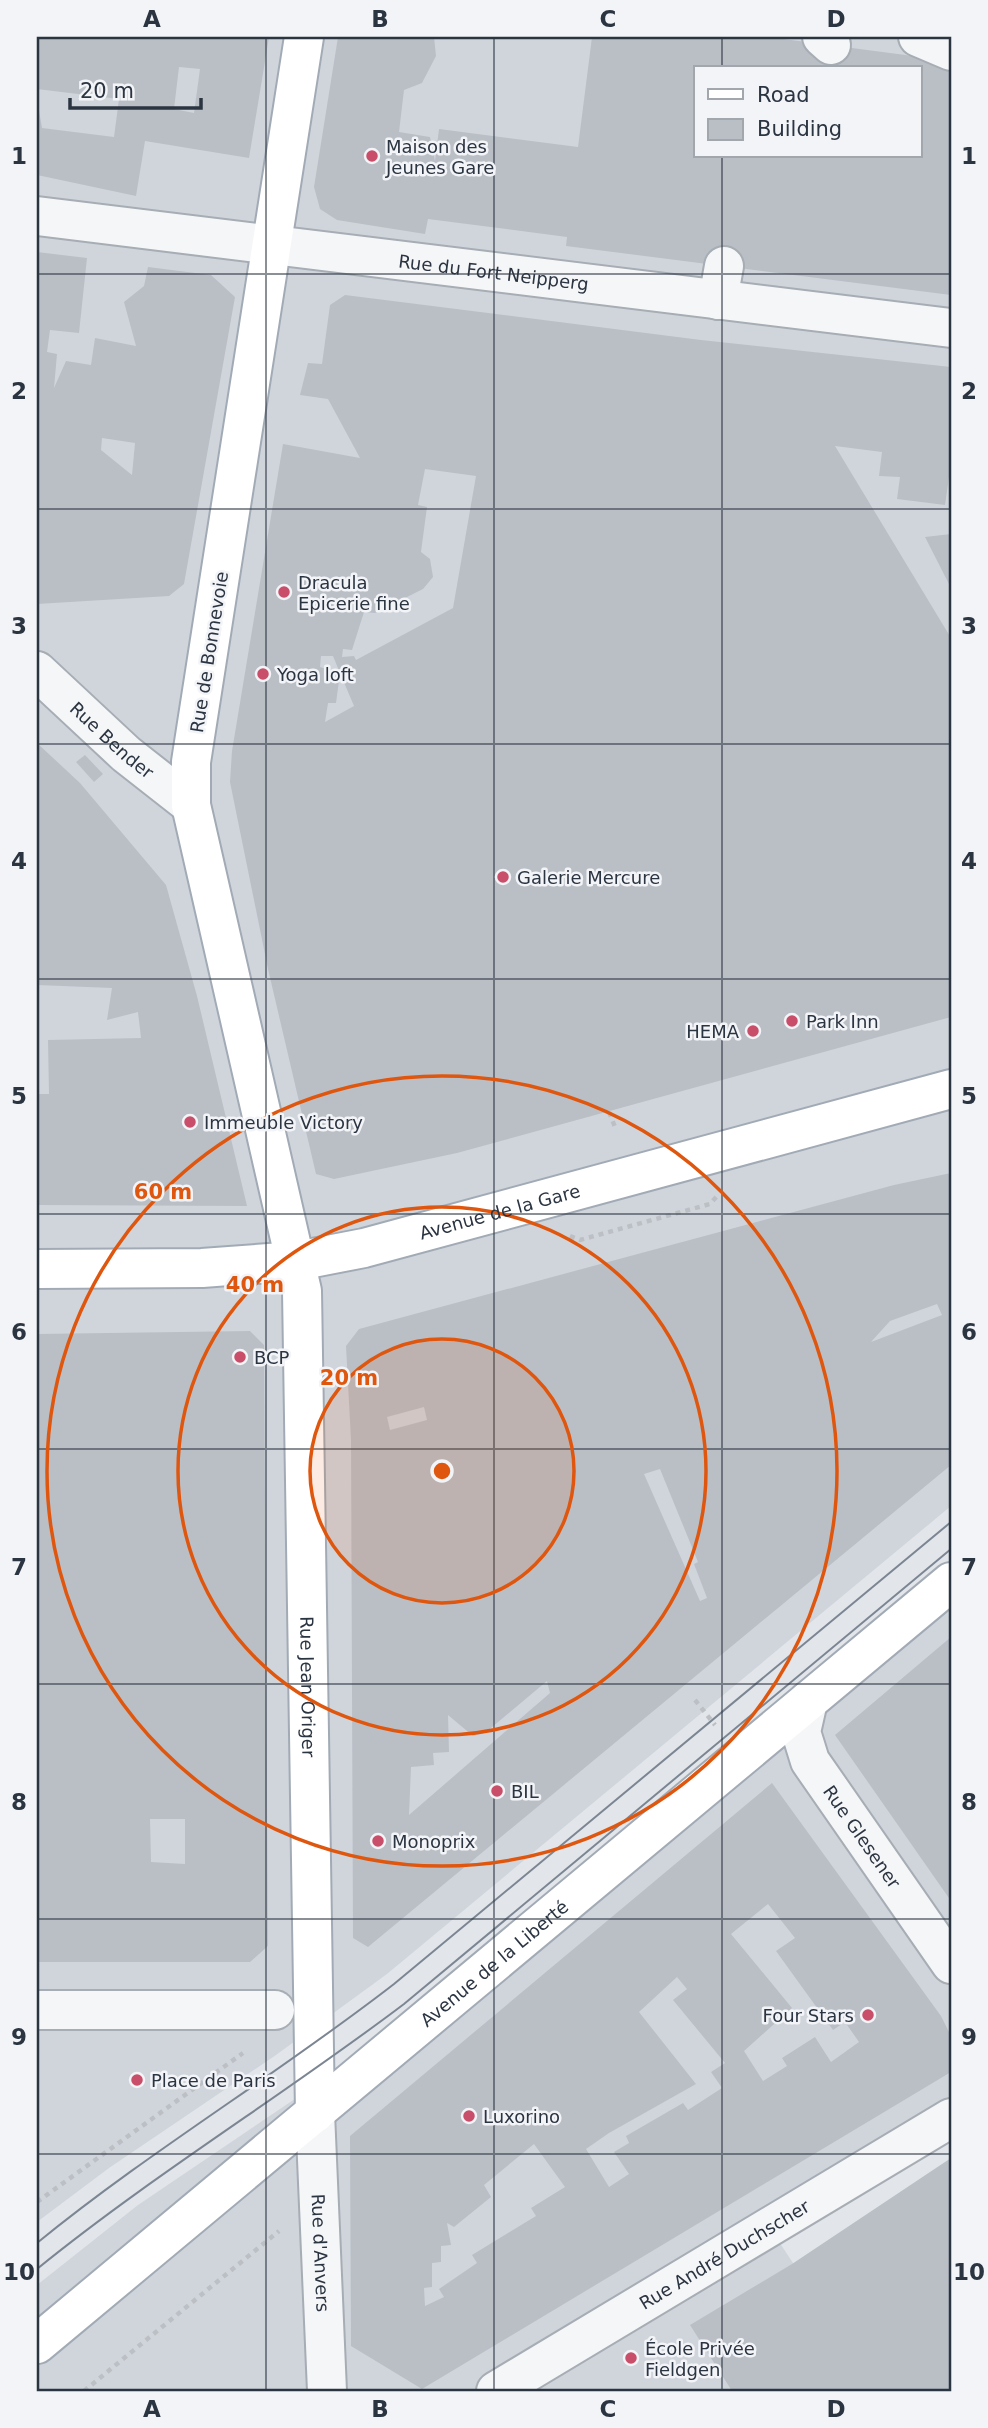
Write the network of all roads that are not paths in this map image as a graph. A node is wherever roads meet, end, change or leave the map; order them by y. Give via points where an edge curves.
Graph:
1 (304, 37) edge
2 (918, 37) edge
3 (951, 51) edge
4 (37, 216) edge
5 (272, 244) junction
6 (951, 328) edge
7 (37, 671) edge
8 (191, 805) junction
9 (951, 1089) edge
10 (297, 1261) junction
11 (37, 1269) edge
12 (951, 1582) edge
13 (808, 1701) junction
14 (951, 1964) edge
15 (37, 2010) edge
16 (275, 2010) road end
17 (315, 2113) junction
18 (951, 2118) edge
19 (37, 2343) edge
20 (327, 2391) edge
21 (496, 2391) edge

1 - 5 main road, Rue de Bonnevoie
2 - 3 street
4 - 5 street, Rue du Fort Neipperg
5 - 6 street, Rue du Fort Neipperg via 721,283
5 - 8 main road, Rue de Bonnevoie via 191,762
7 - 8 street, Rue Bender via 126,754
8 - 10 main road, Rue de Bonnevoie
9 - 10 main road, Avenue de la Gare via 364,1248
10 - 11 main road, Avenue de la Gare via 202,1268
10 - 17 main road, Rue Jean Origer via 304,1317
12 - 13 main road, Avenue de la Liberté
13 - 14 street, Rue Glesener via 801,1732 810,1761
13 - 17 main road, Avenue de la Liberté
15 - 16 street
17 - 19 main road, Avenue de la Liberté
17 - 20 street, Rue d'Anvers
18 - 21 street, Rue André Duchscher

